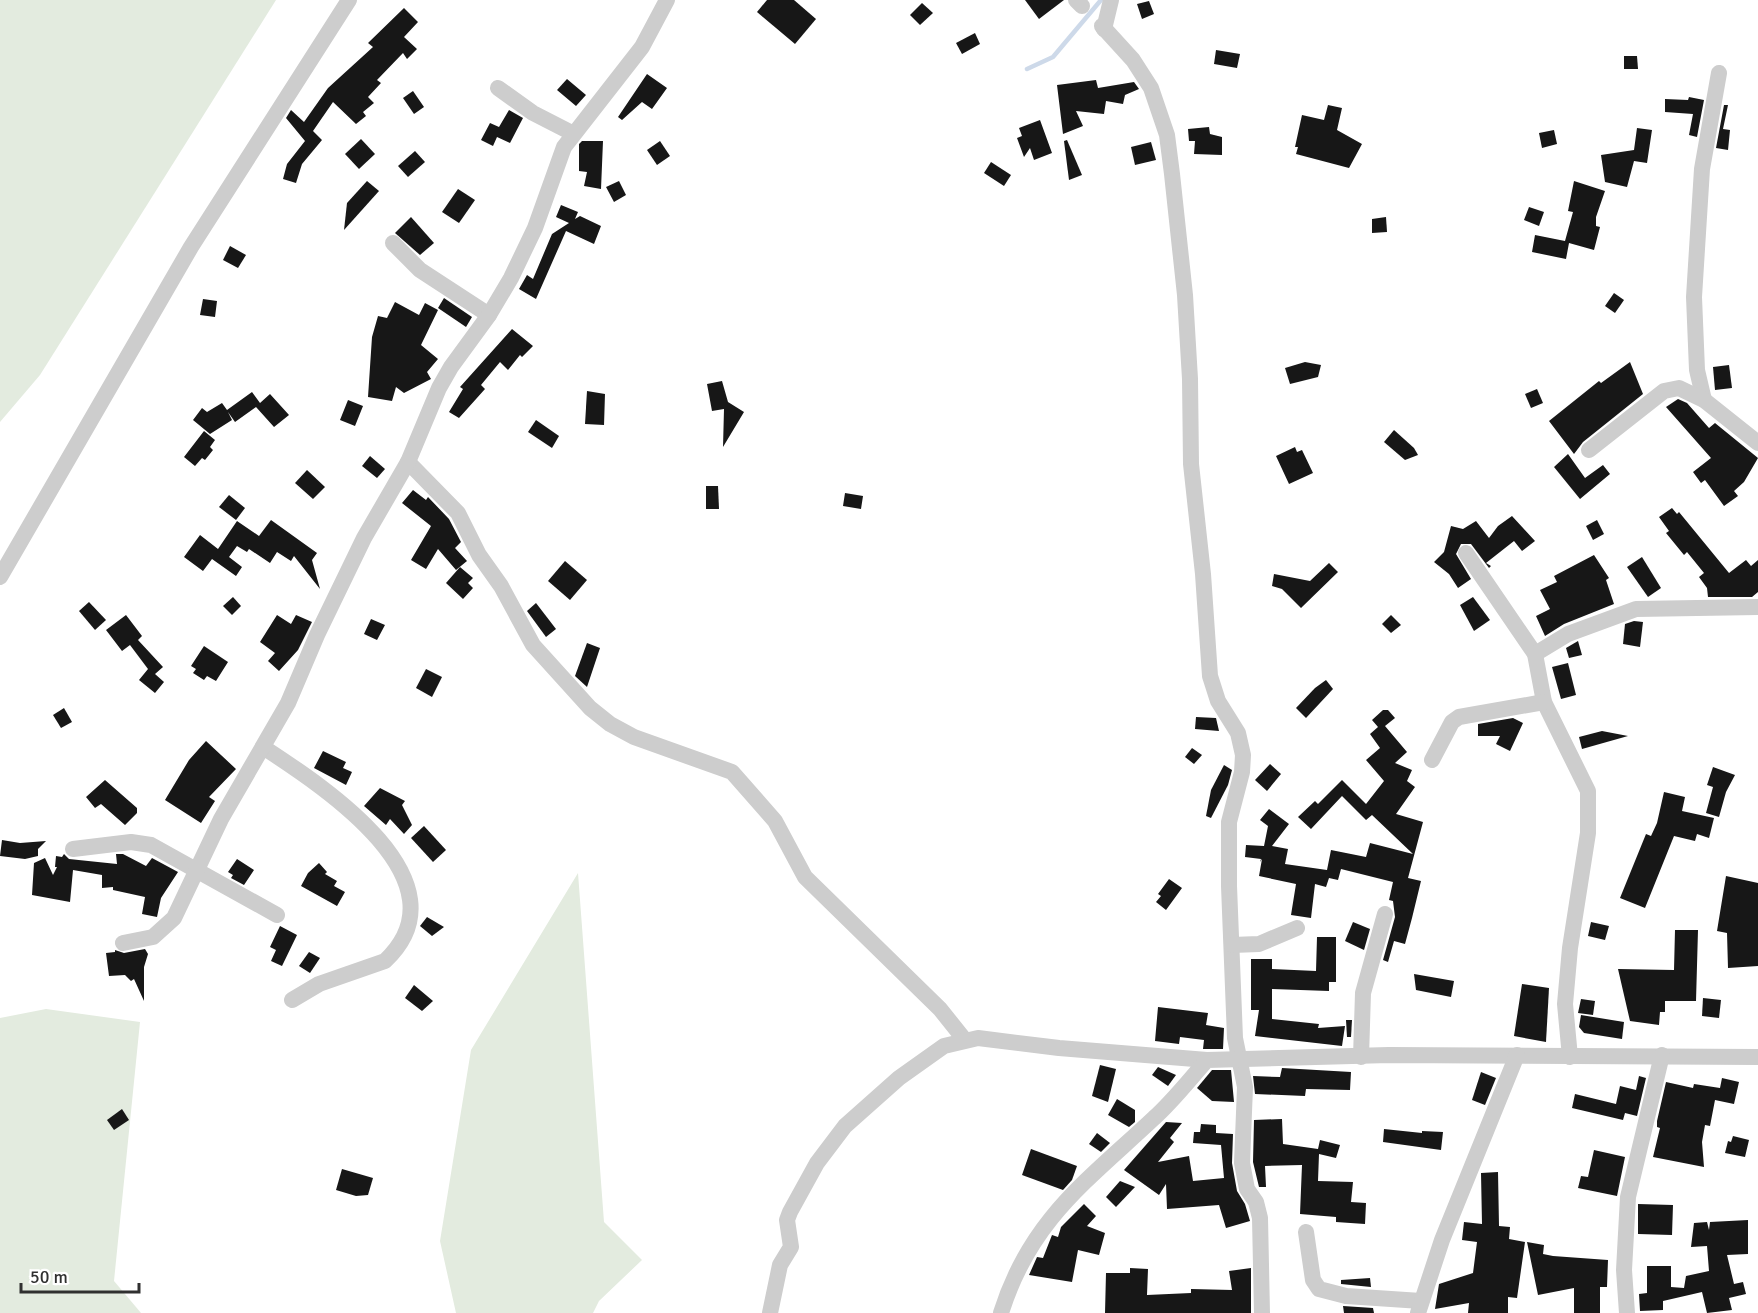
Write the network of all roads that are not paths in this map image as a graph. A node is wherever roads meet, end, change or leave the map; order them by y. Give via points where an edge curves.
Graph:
1 (349, 0) edge
2 (667, 0) edge
3 (1111, 0) edge
4 (1719, 73) dead end
5 (498, 88) dead end
6 (572, 133) junction
7 (393, 243) dead end
8 (489, 315) junction
9 (1704, 400) junction
10 (1758, 443) edge
11 (1589, 450) dead end
12 (408, 462) junction
13 (1466, 553) dead end
14 (0, 578) edge
15 (1758, 607) edge
16 (1535, 654) junction
17 (1544, 702) junction
18 (263, 747) junction
19 (1432, 759) dead end
20 (73, 849) dead end
21 (198, 872) junction
22 (277, 915) dead end
23 (1385, 915) dead end
24 (1297, 928) dead end
25 (123, 943) dead end
26 (1232, 945) junction
27 (292, 1000) dead end
28 (964, 1039) junction
29 (1517, 1055) junction
30 (1662, 1055) junction
31 (1361, 1057) junction
32 (1569, 1057) junction
33 (1758, 1057) edge
34 (1207, 1060) junction
35 (1240, 1060) junction
36 (1306, 1232) dead end
37 (1420, 1307) edge
38 (770, 1313) edge
39 (1001, 1313) edge
40 (1262, 1313) edge
41 (1627, 1313) edge

1 - 14 street via 190,247
2 - 6 street via 642,47
3 - 26 street via 1103,28 1133,60 1151,88 1167,135 1185,294 1191,464 1210,676 1218,700 1238,734 1243,755 1229,822
4 - 9 street via 1702,169 1694,297 1697,370
5 - 6 street via 533,113
6 - 8 street via 535,228
7 - 8 street via 420,270
8 - 12 street via 439,388
9 - 10 street
9 - 11 street via 1687,390 1671,388
12 - 18 street via 364,538 316,635 288,703
12 - 28 street via 458,513 533,645 590,708 634,737 732,772 775,821 811,884 940,1009
13 - 16 street
15 - 16 street via 1636,609 1568,634
16 - 17 street
17 - 19 street via 1458,717
17 - 32 street via 1588,790 1588,832 1565,1004
18 - 21 street via 221,819
18 - 27 street via 316,782 362,822 394,861 410,894 404,934 385,961 327,981
20 - 21 street via 141,842
21 - 22 street
21 - 25 street via 168,926 145,941
23 - 31 street via 1364,993
24 - 26 street via 1259,944
26 - 35 street via 1235,1038
28 - 34 street
28 - 38 street via 944,1046 864,1107 817,1163 790,1212 792,1247 780,1265
29 - 31 street
29 - 32 street
29 - 37 street via 1442,1240
30 - 32 street
30 - 33 street
30 - 41 street via 1628,1197 1624,1270
31 - 35 street
34 - 35 street
34 - 39 street via 1157,1116 1053,1215 1015,1274
35 - 40 street via 1245,1087 1243,1178 1260,1218
36 - 37 street via 1313,1281 1319,1289

